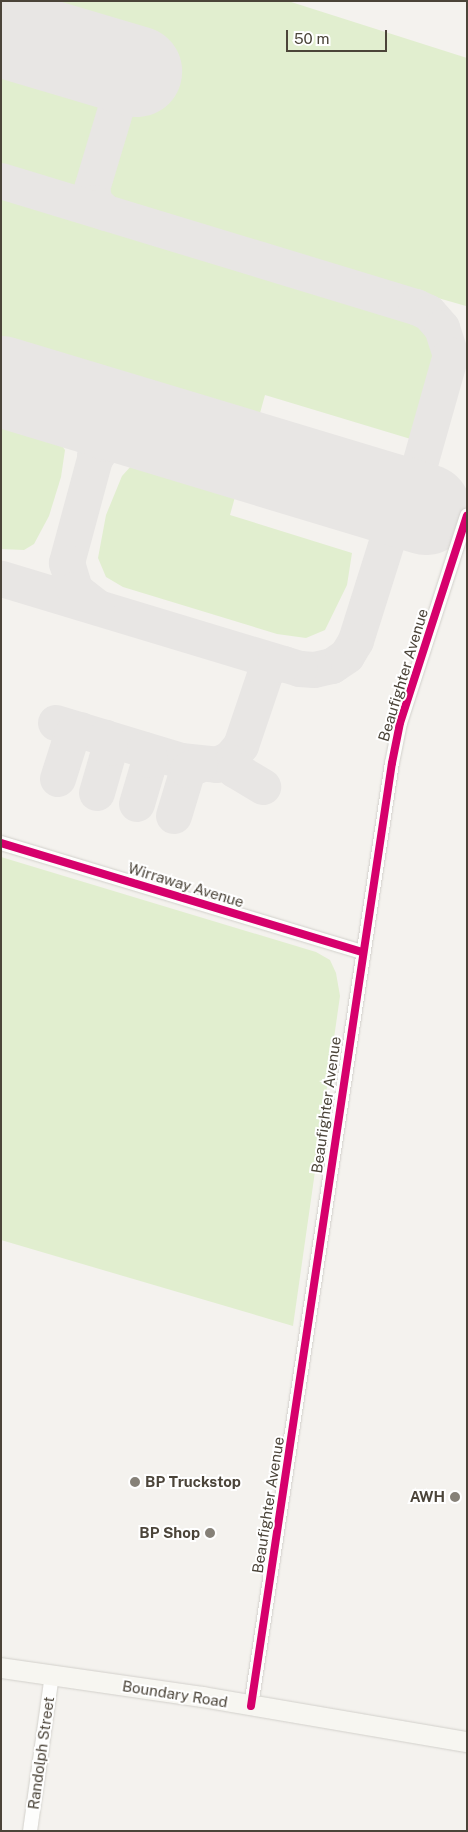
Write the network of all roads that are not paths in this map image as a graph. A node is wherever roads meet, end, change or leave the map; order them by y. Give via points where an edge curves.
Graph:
1 (467, 516) edge
2 (1, 844) edge
3 (362, 952) junction
4 (1, 1668) edge
5 (52, 1675) junction
6 (251, 1706) junction
7 (467, 1742) edge
8 (30, 1831) edge

1 - 3 street, Beaufighter Avenue via 400,723
2 - 3 street, Wirraway Avenue
3 - 6 street, Beaufighter Avenue via 307,1348
4 - 5 main road, Boundary Road
5 - 6 main road, Boundary Road
5 - 8 street, Randolph Street
6 - 7 main road, Boundary Road

